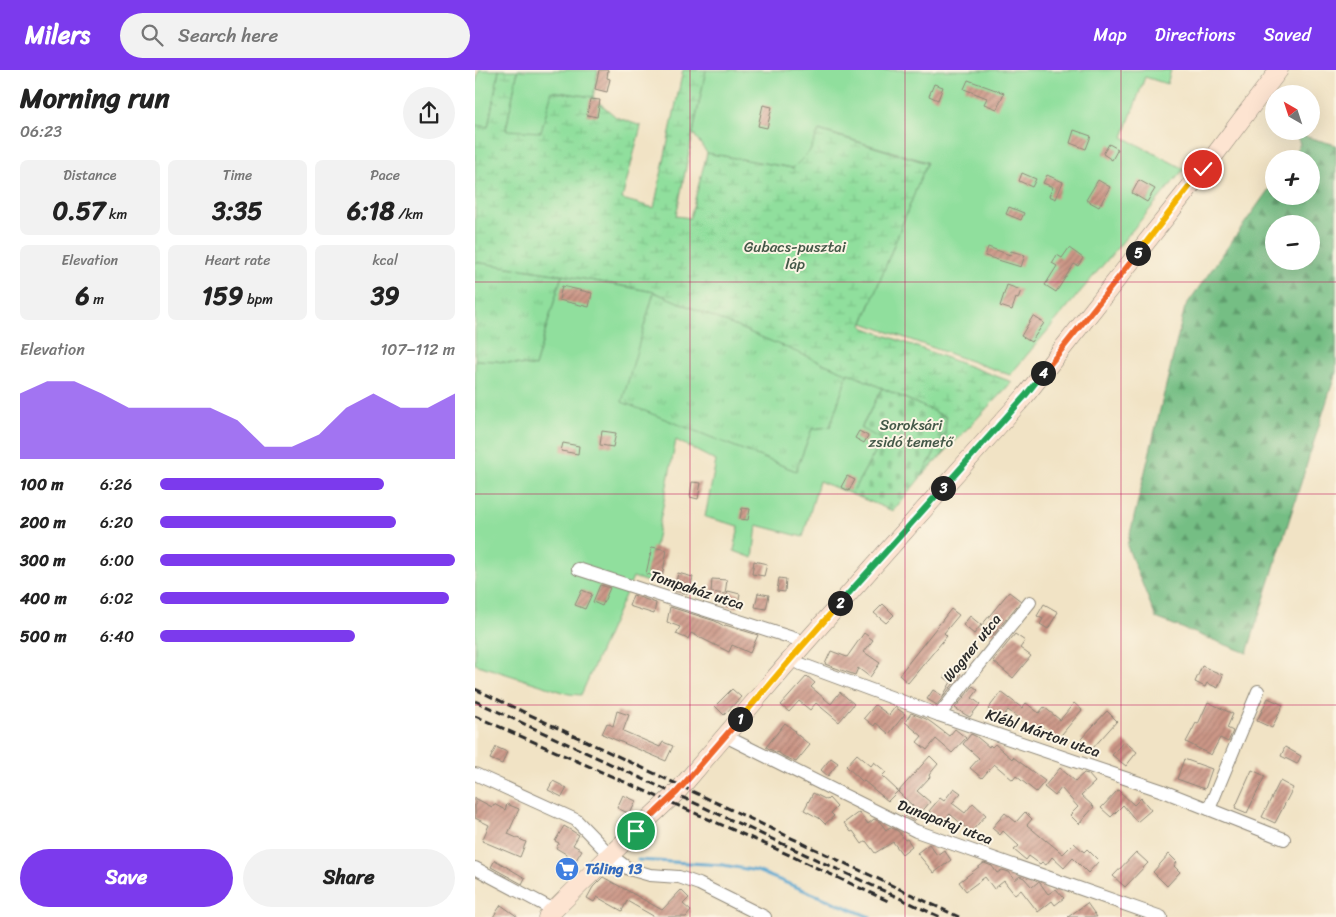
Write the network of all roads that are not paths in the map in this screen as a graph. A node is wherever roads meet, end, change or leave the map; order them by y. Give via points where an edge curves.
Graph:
1 (1279, 70) edge
2 (578, 569) dead end
3 (1030, 602) dead end
4 (805, 642) junction
5 (790, 660) junction
6 (1258, 691) dead end
7 (939, 715) junction
8 (725, 736) junction
9 (475, 774) edge
10 (1209, 809) junction
11 (1284, 839) dead end
12 (610, 856) junction
13 (475, 868) edge
14 (551, 913) edge
15 (765, 917) edge
16 (1161, 917) edge

1 - 4 street via 1025,396
2 - 4 street, Tompaház utca
3 - 7 street, Wagner utca
4 - 5 street
5 - 7 street, Klébl Márton utca
5 - 8 street
6 - 10 street
7 - 10 street, Klébl Márton utca
8 - 12 street via 677,792
8 - 16 street, Dunapataj utca via 916,831
9 - 12 street via 576,820
10 - 11 street, Klébl Márton utca
12 - 14 street
12 - 15 street via 629,869 650,876 679,877 699,884
13 - 14 street

